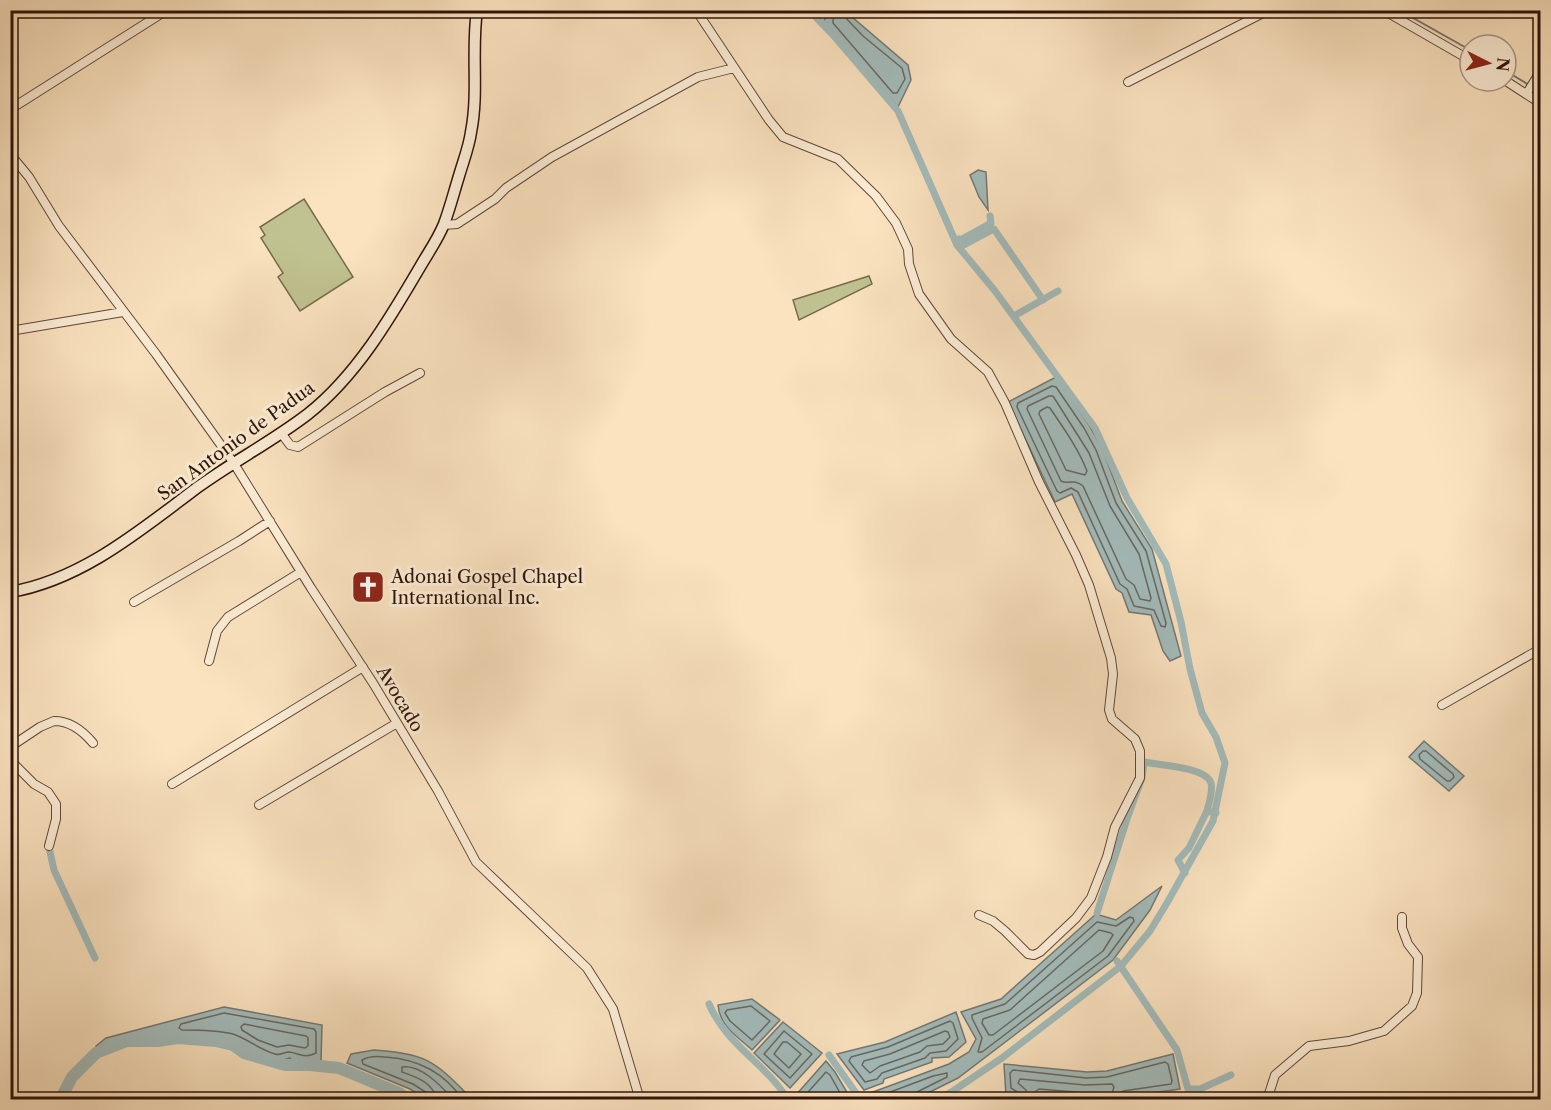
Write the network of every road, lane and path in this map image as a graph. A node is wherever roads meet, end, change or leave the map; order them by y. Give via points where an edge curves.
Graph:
1 (167, 10) edge
2 (477, 10) edge
3 (696, 10) edge
4 (1269, 10) edge
5 (1383, 10) edge
6 (1458, 53) edge
7 (734, 68) junction
8 (1539, 76) edge
9 (1128, 82) dead end
10 (1518, 88) edge
11 (1527, 93) junction
12 (10, 99) edge
13 (1540, 103) edge
14 (10, 154) edge
15 (444, 225) junction
16 (123, 312) junction
17 (10, 331) edge
18 (420, 373) dead end
19 (281, 433) junction
20 (233, 462) junction
21 (270, 521) junction
22 (301, 572) junction
23 (10, 592) edge
24 (134, 602) dead end
25 (1540, 649) edge
26 (209, 661) dead end
27 (363, 667) junction
28 (1442, 705) dead end
29 (397, 723) junction
30 (93, 742) dead end
31 (10, 747) edge
32 (10, 760) edge
33 (172, 784) dead end
34 (259, 804) dead end
35 (50, 846) dead end
36 (979, 915) dead end
37 (1402, 917) dead end
38 (640, 1100) edge
39 (1267, 1100) edge

1 - 12 street via 17,105
2 - 15 street, San Antonio de Padua via 476,99 471,133
3 - 7 street
4 - 9 street
5 - 6 street
7 - 15 street via 698,77 552,157 457,224
7 - 36 street via 783,137 838,159 876,196 896,223 908,249 919,294 951,339 988,372 1089,585 1111,658 1109,710 1112,719 1135,739 1140,751 1140,778 1115,827 1096,886 1076,918 1040,952 1031,955 1023,952 993,921
8 - 11 street
10 - 11 street
11 - 13 street
14 - 16 street, Avocado
15 - 19 street, San Antonio de Padua via 363,356 339,386
16 - 17 street
16 - 20 street, Avocado
18 - 19 street via 298,447 290,445
19 - 20 street, San Antonio de Padua
20 - 21 street, Avocado
20 - 23 street, San Antonio de Padua via 102,555 67,575
21 - 22 street, Avocado
21 - 24 street
22 - 26 street via 228,617 217,631
22 - 27 street, Avocado
25 - 28 street
27 - 29 street, Avocado
27 - 33 street
29 - 34 street
29 - 38 street, Avocado via 476,862 587,968 613,1009
30 - 31 street via 72,726 54,721
32 - 35 street via 48,792 56,804
37 - 39 street via 1408,944 1418,957 1417,993 1412,1006 1384,1031 1309,1046 1275,1075

